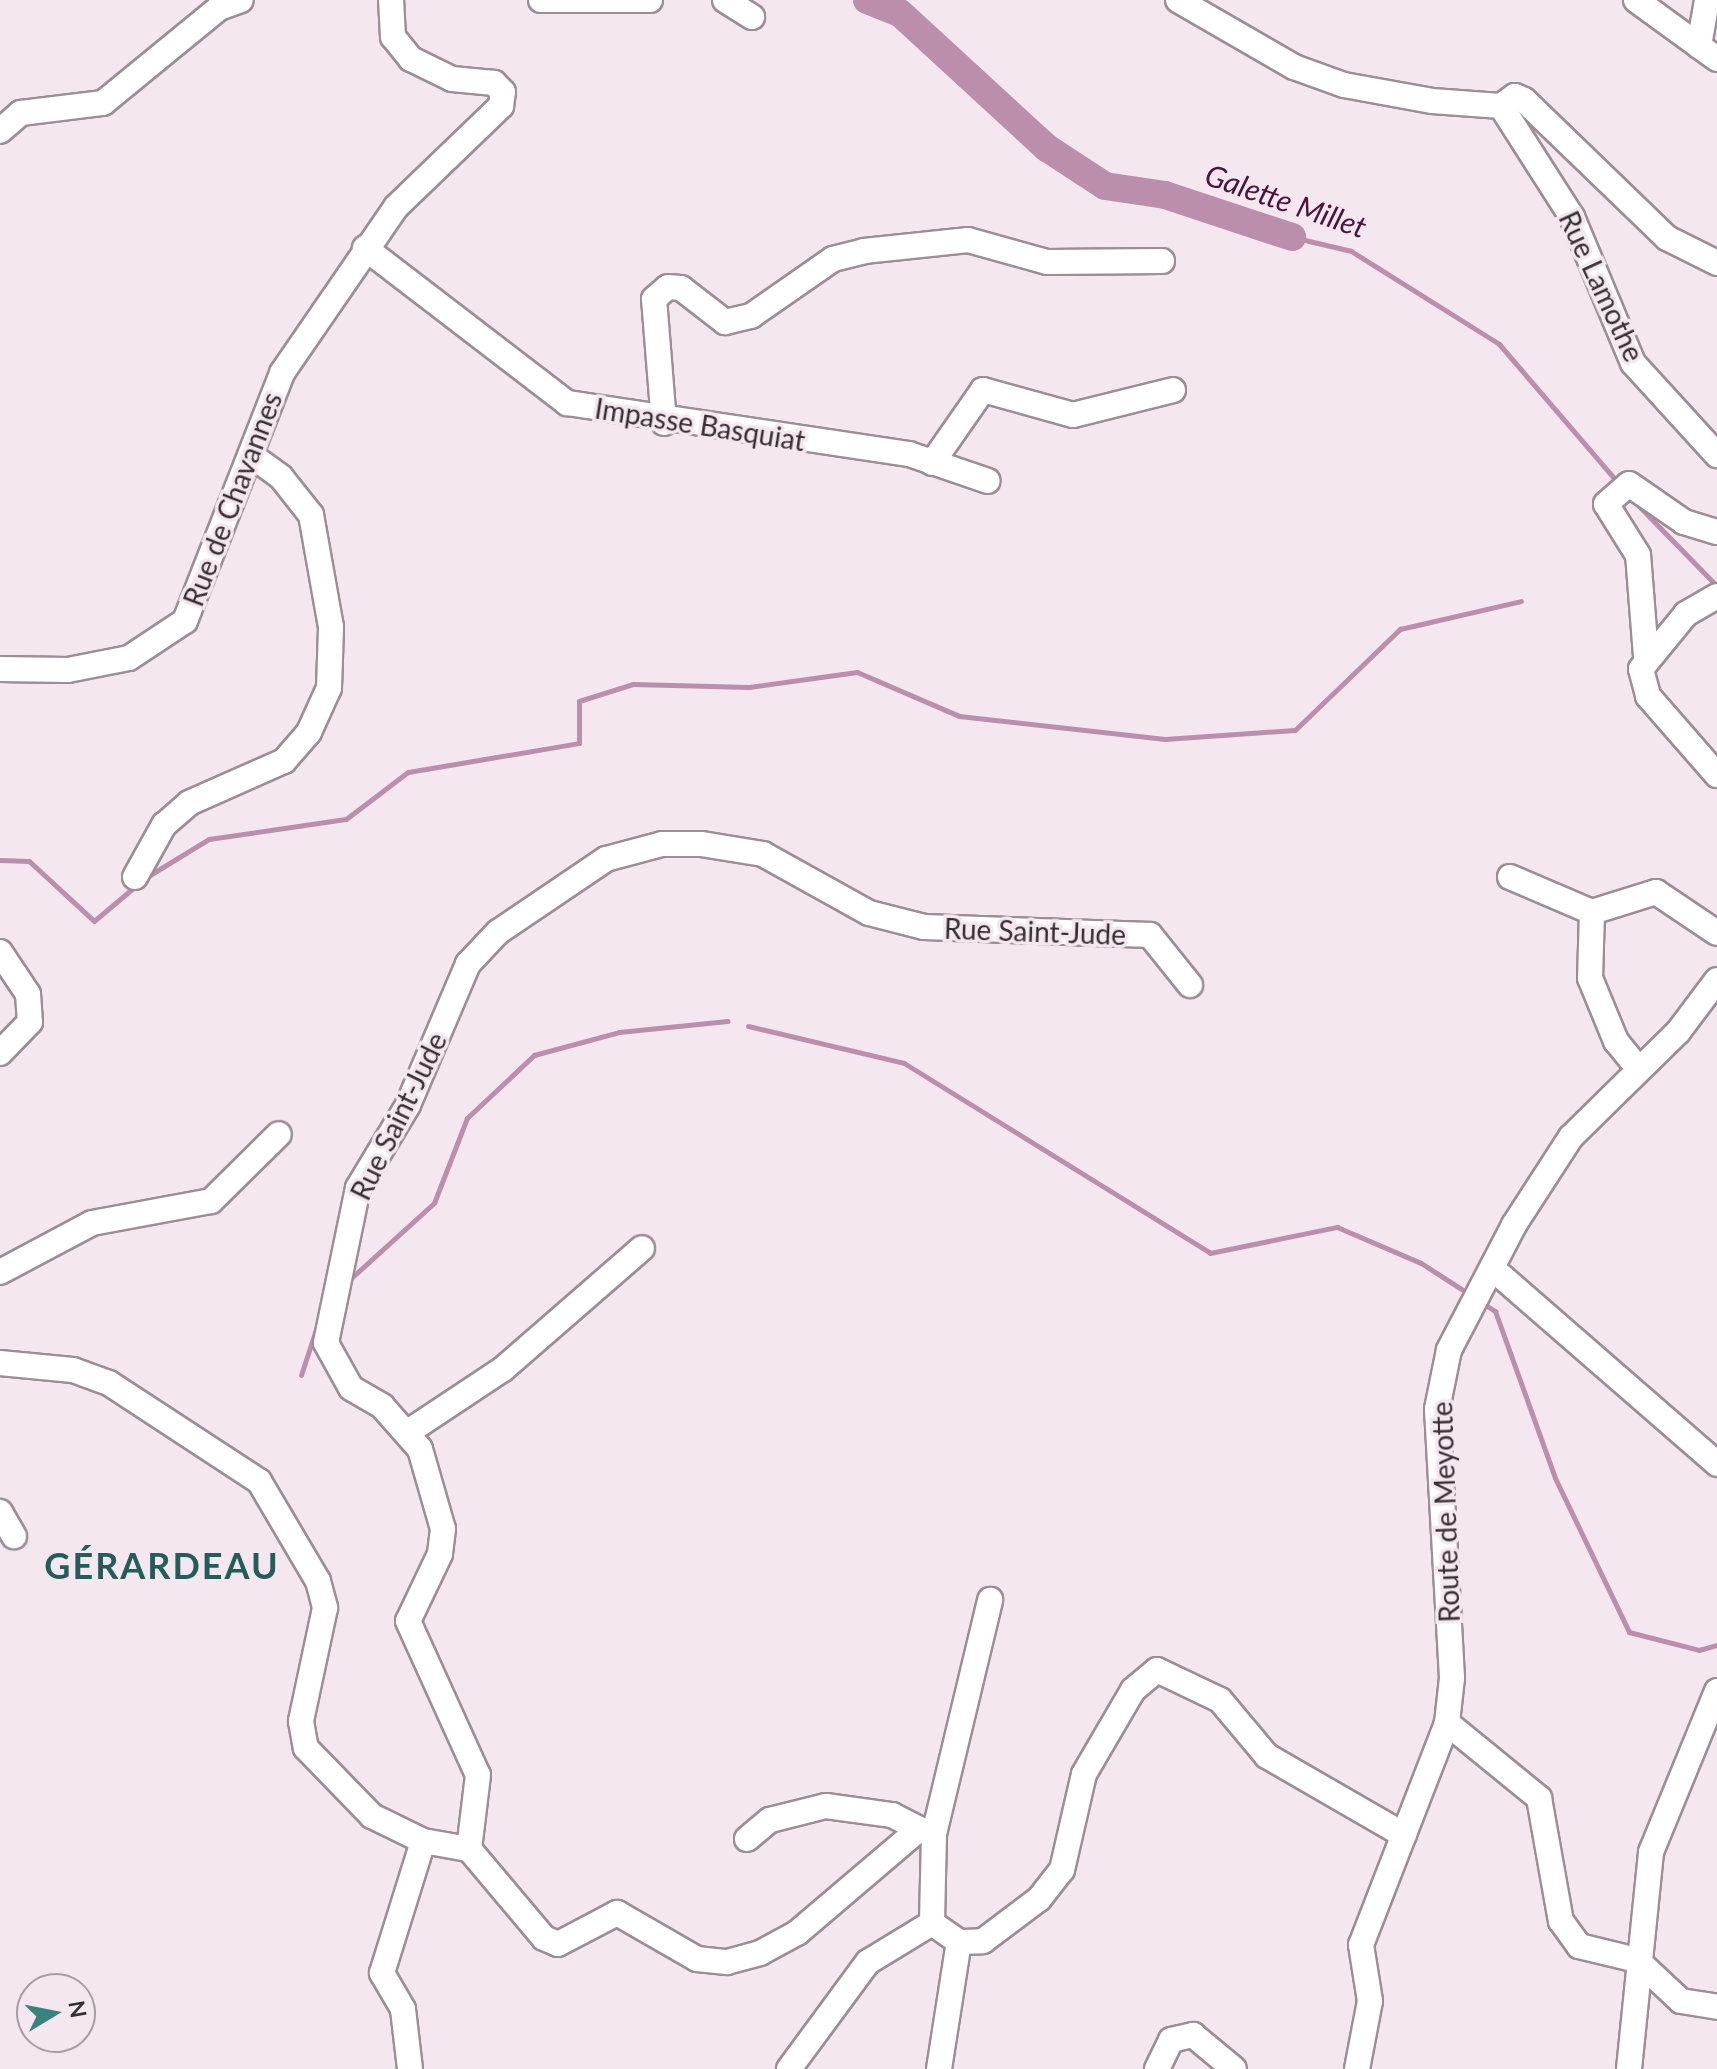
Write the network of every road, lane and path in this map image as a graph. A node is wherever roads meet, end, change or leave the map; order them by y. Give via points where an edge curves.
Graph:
1 (241, 0) edge
2 (391, 0) edge
3 (541, 0) edge
4 (650, 0) edge
5 (725, 0) edge
6 (1178, 0) edge
7 (1636, 0) edge
8 (1707, 0) edge
9 (752, 17) dead end
10 (1708, 52) edge
11 (1501, 106) junction
12 (0, 131) edge
13 (365, 248) junction
14 (1162, 261) dead end
15 (1717, 263) edge
16 (1173, 390) dead end
17 (664, 423) junction
18 (1717, 455) edge
19 (253, 457) junction
20 (932, 463) junction
21 (988, 481) dead end
22 (1717, 532) edge
23 (1717, 596) edge
24 (1646, 656) junction
25 (0, 669) edge
26 (1693, 741) junction
27 (1717, 750) edge
28 (1717, 775) edge
29 (135, 877) dead end
30 (1510, 877) dead end
31 (1592, 912) junction
32 (1717, 933) edge
33 (0, 952) edge
34 (1717, 980) edge
35 (1190, 985) dead end
36 (0, 1053) edge
37 (1638, 1068) junction
38 (279, 1134) dead end
39 (642, 1248) dead end
40 (1493, 1269) junction
41 (0, 1272) edge
42 (0, 1363) edge
43 (408, 1432) junction
44 (1717, 1464) edge
45 (0, 1512) edge
46 (14, 1536) dead end
47 (990, 1600) dead end
48 (1717, 1691) edge
49 (1447, 1723) junction
50 (1706, 1732) edge
51 (926, 1831) junction
52 (1404, 1835) junction
53 (747, 1839) dead end
54 (423, 1841) junction
55 (469, 1849) junction
56 (932, 1923) junction
57 (959, 1942) junction
58 (1637, 1960) junction
59 (1717, 2007) edge
60 (410, 2069) edge
61 (789, 2069) edge
62 (939, 2069) edge
63 (1157, 2069) edge
64 (1234, 2069) edge
65 (1357, 2069) edge
66 (1629, 2069) edge

1 - 12 street via 219,8 138,82 103,103 21,113
2 - 13 street, Rue de Chavannes via 393,37 411,59 503,92 487,125 396,207
3 - 4 street
5 - 9 street
6 - 11 street, Rue Lamothe via 1294,67 1344,85
7 - 10 street
8 - 10 street
11 - 15 street, Rue Lamothe via 1515,96 1524,100 1667,238
11 - 18 street, Rue Lamothe via 1572,217 1633,363
13 - 17 street, Impasse Basquiat via 567,403
13 - 19 street, Rue de Chavannes via 282,373 259,422
14 - 17 street via 1047,262 968,240 864,251 833,259 751,316 725,322 681,288 668,287 654,299
16 - 20 street via 1073,415 983,390
17 - 20 street, Impasse Basquiat via 864,447
19 - 25 street, Rue de Chavannes via 195,601 167,636 129,658 68,670
19 - 29 street via 281,477 311,515 331,627 329,688 309,732 284,761 189,803 146,851
20 - 21 street, Impasse Basquiat
22 - 24 street via 1684,522 1629,484 1606,504 1638,555
23 - 24 street via 1686,614
24 - 26 street via 1641,669 1648,696
26 - 27 street
26 - 28 street
30 - 31 street
31 - 32 street via 1656,892
31 - 37 street via 1590,978 1616,1041
33 - 36 street via 28,994 30,1022
34 - 37 street, Route de Meyotte
35 - 43 street, Rue Saint-Jude via 1150,935 924,927 869,913 763,854 701,844 662,844 606,859 498,932 468,964 408,1105 358,1188 326,1343 351,1388
37 - 40 street, Route de Meyotte via 1571,1137
38 - 41 street via 211,1201 92,1223
39 - 43 street via 503,1369
40 - 44 street
40 - 49 street, Route de Meyotte via 1449,1350 1437,1409 1451,1663
42 - 54 street via 73,1370 109,1383 259,1481 318,1581 325,1608 301,1721 306,1748 361,1807
43 - 55 street via 443,1529 440,1554 408,1621 478,1775
45 - 46 street
47 - 51 street
48 - 50 street
49 - 52 street, Route de Meyotte
49 - 58 street via 1539,1798 1561,1921 1579,1946
50 - 58 street via 1651,1852
51 - 53 street via 892,1815 826,1806 770,1820
51 - 55 street via 797,1933 727,1962 697,1959 617,1913 558,1944 544,1938
51 - 56 street
52 - 57 street via 1267,1756 1220,1700 1157,1670 1133,1690 1084,1774 1062,1870 1008,1924 983,1941
52 - 65 street, Route de Meyotte via 1361,1945 1370,2001
54 - 55 street
54 - 60 street via 382,1973 403,2009
56 - 57 street
56 - 61 street via 868,1962
57 - 62 street
58 - 59 street via 1681,2001
58 - 66 street
63 - 64 street via 1171,2040 1193,2035

